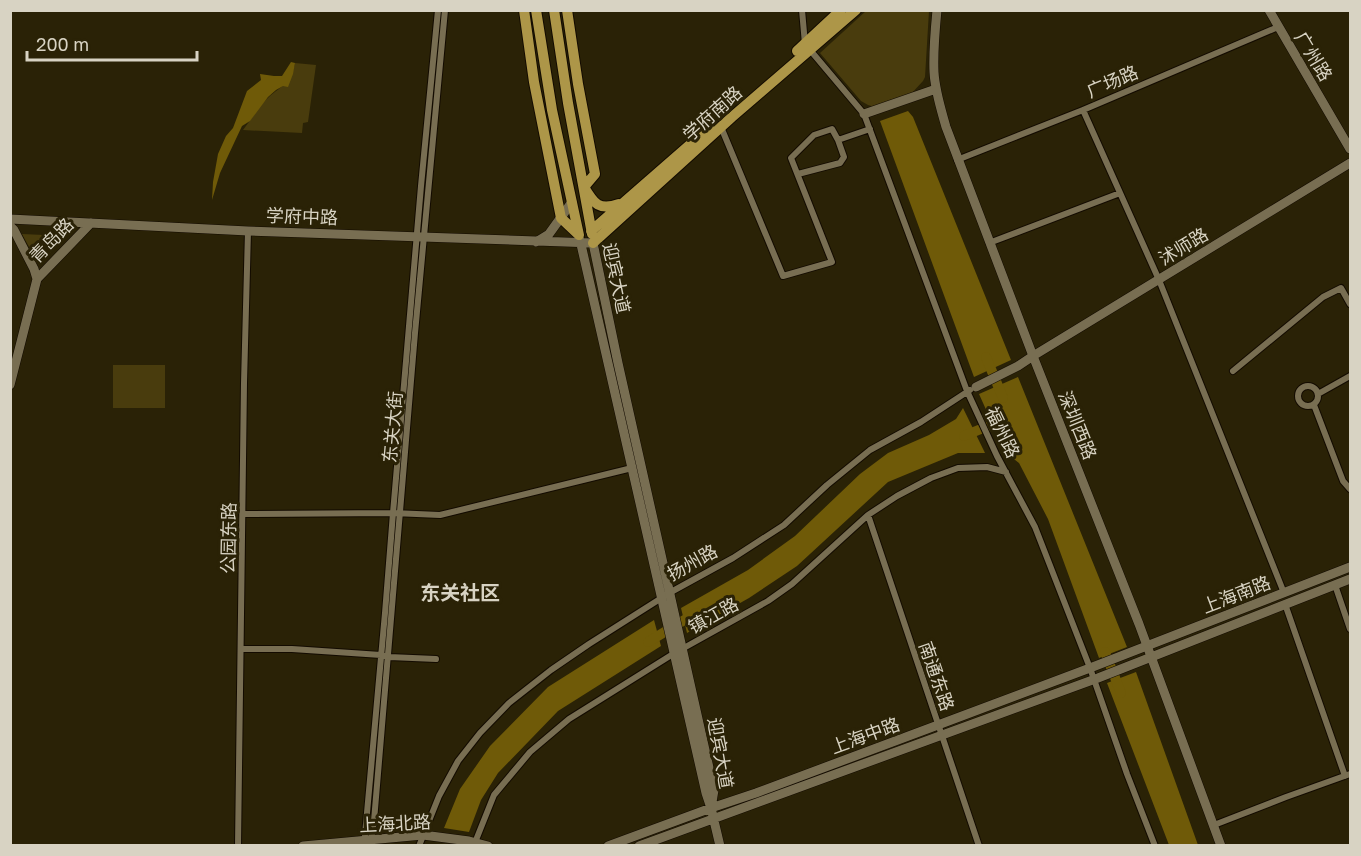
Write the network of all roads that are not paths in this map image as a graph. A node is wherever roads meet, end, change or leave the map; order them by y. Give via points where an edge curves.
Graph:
1 (438, 10) edge
2 (445, 10) edge
3 (524, 10) edge
4 (536, 10) edge
5 (554, 10) edge
6 (567, 10) edge
7 (802, 10) edge
8 (841, 10) edge
9 (856, 10) edge
10 (1269, 10) edge
11 (938, 13) edge
12 (1278, 27) junction
13 (807, 47) junction
14 (936, 89) junction
15 (1083, 110) junction
16 (864, 114) junction
17 (721, 127) junction
18 (870, 129) junction
19 (838, 140) junction
20 (1350, 148) edge
21 (957, 159) junction
22 (1350, 163) edge
23 (798, 174) junction
24 (584, 187) junction
25 (1120, 193) junction
26 (572, 202) junction
27 (625, 202) junction
28 (561, 218) junction
29 (10, 219) edge
30 (91, 223) junction
31 (10, 226) edge
32 (248, 231) junction
33 (591, 231) junction
34 (421, 237) junction
35 (580, 239) junction
36 (535, 242) junction
37 (593, 243) junction
38 (989, 243) junction
39 (37, 279) junction
40 (1159, 280) junction
41 (1350, 304) edge
42 (1033, 356) junction
43 (1233, 371) dead end
44 (1350, 376) edge
45 (10, 385) edge
46 (971, 389) junction
47 (1318, 394) junction
48 (1314, 405) junction
49 (632, 468) junction
50 (1006, 472) junction
51 (1350, 489) edge
52 (396, 513) junction
53 (243, 514) junction
54 (868, 515) junction
55 (1350, 567) edge
56 (1350, 579) edge
57 (1335, 585) junction
58 (671, 592) junction
59 (1284, 593) junction
60 (661, 599) junction
61 (1285, 604) junction
62 (1350, 629) edge
63 (682, 644) junction
64 (1148, 646) junction
65 (241, 649) junction
66 (672, 650) junction
67 (1133, 651) joint
68 (381, 655) junction
69 (389, 657) junction
70 (1152, 657) junction
71 (436, 659) dead end
72 (1137, 663) joint
73 (1092, 668) junction
74 (1096, 678) junction
75 (940, 730) junction
76 (1348, 775) edge
77 (712, 813) junction
78 (1214, 825) junction
79 (426, 835) junction
80 (367, 843) edge
81 (473, 843) edge
82 (238, 846) edge
83 (303, 846) edge
84 (419, 846) edge
85 (488, 846) edge
86 (608, 846) edge
87 (639, 846) edge
88 (720, 846) edge
89 (979, 846) edge
90 (1155, 846) edge
91 (1221, 846) edge

1 - 34 street, 东关大街
2 - 34 street, 东关大街
3 - 28 main road
4 - 26 main road, 迎宾大道
5 - 24 main road, 迎宾大道
6 - 24 main road via 595,174
7 - 13 street
8 - 13 main road, 学府南路
9 - 13 main road, 学府南路
10 - 12 main road, 广州路
11 - 14 main road, 深圳西路
12 - 15 street, 广场路
12 - 20 main road, 广州路
13 - 16 street, 福州路
13 - 17 main road, 学府南路
13 - 27 main road, 学府南路
14 - 16 main road
14 - 21 main road, 深圳西路
15 - 21 street, 广场路
15 - 25 street
16 - 18 street, 福州路
17 - 23 street via 783,276 832,262
17 - 37 main road, 学府南路
18 - 19 street
18 - 46 street, 福州路
19 - 23 street via 844,157 840,163
19 - 23 street via 832,129 814,135 791,158
21 - 38 main road, 深圳西路
22 - 40 main road, 沭师路
24 - 27 main road via 597,206 608,208
24 - 33 main road, 迎宾大道
25 - 38 street
25 - 40 street
26 - 28 main road
26 - 35 main road, 迎宾大道
27 - 33 main road, 学府南路
28 - 35 main road
28 - 36 main road via 549,234
29 - 30 main road, 学府中路
30 - 32 main road, 学府中路
30 - 39 main road, 青岛路
31 - 39 main road
32 - 34 main road, 学府中路
32 - 53 street, 公园东路
33 - 35 main road
33 - 37 main road, 迎宾大道
34 - 36 main road, 学府中路
34 - 52 street, 东关大街
35 - 36 main road, 学府中路
35 - 37 main road
35 - 49 main road, 迎宾大道
37 - 58 main road, 迎宾大道
38 - 42 main road, 深圳西路
39 - 45 main road, 青岛路
40 - 42 main road, 沭师路
40 - 59 street
41 - 43 street via 1341,288 1323,297
42 - 46 main road, 扬州路
42 - 64 main road, 深圳西路
44 - 47 street
46 - 50 street, 福州路 via 971,401
46 - 58 street, 扬州路 via 870,450 784,525
47 - 48 street
47 - 48 street via 1308,386 1299,391 1301,404
48 - 51 street via 1343,481
49 - 52 street via 444,515
49 - 60 main road, 迎宾大道
50 - 54 street, 镇江路 via 987,467 958,468 931,478
50 - 73 street, 福州路 via 1035,527
52 - 53 street
52 - 68 street, 东关大街
52 - 69 street, 东关大街
53 - 65 street, 公园东路
54 - 63 street, 镇江路 via 792,584 751,611
54 - 75 street, 南通东路
55 - 59 main road, 上海南路
56 - 57 main road, 上海南路
57 - 61 main road, 上海南路
57 - 62 street
58 - 60 street, 扬州路
58 - 63 main road, 迎宾大道
59 - 64 main road, 上海南路
60 - 66 main road, 迎宾大道
60 - 79 street, 扬州路 via 551,670 480,733 439,795
61 - 70 main road, 上海南路
61 - 76 street
63 - 66 street, 镇江路
63 - 77 main road, 迎宾大道 via 714,790
64 - 67 main road, 上海南路
64 - 70 main road, 深圳西路
65 - 68 street
65 - 82 street, 公园东路
66 - 77 main road, 迎宾大道
66 - 81 street, 镇江路 via 569,719 530,752 494,795
67 - 73 main road, 上海中路
68 - 69 street
68 - 80 street, 东关大街
69 - 71 street
69 - 80 street, 东关大街 via 374,821
70 - 72 main road, 上海南路
70 - 78 main road, 深圳西路
72 - 74 main road, 上海中路
73 - 74 street, 福州路
73 - 75 main road, 上海中路
74 - 75 main road, 上海中路
74 - 90 street, 福州路
75 - 77 main road, 上海中路 via 756,793
75 - 89 street, 南通东路
76 - 78 street
77 - 86 main road, 上海中路
77 - 87 main road, 上海中路
77 - 88 main road
78 - 91 main road, 深圳西路
79 - 80 main road, 上海北路
79 - 81 main road, 上海北路
79 - 84 street, 扬州路
80 - 83 main road, 上海北路
81 - 85 main road, 上海北路

